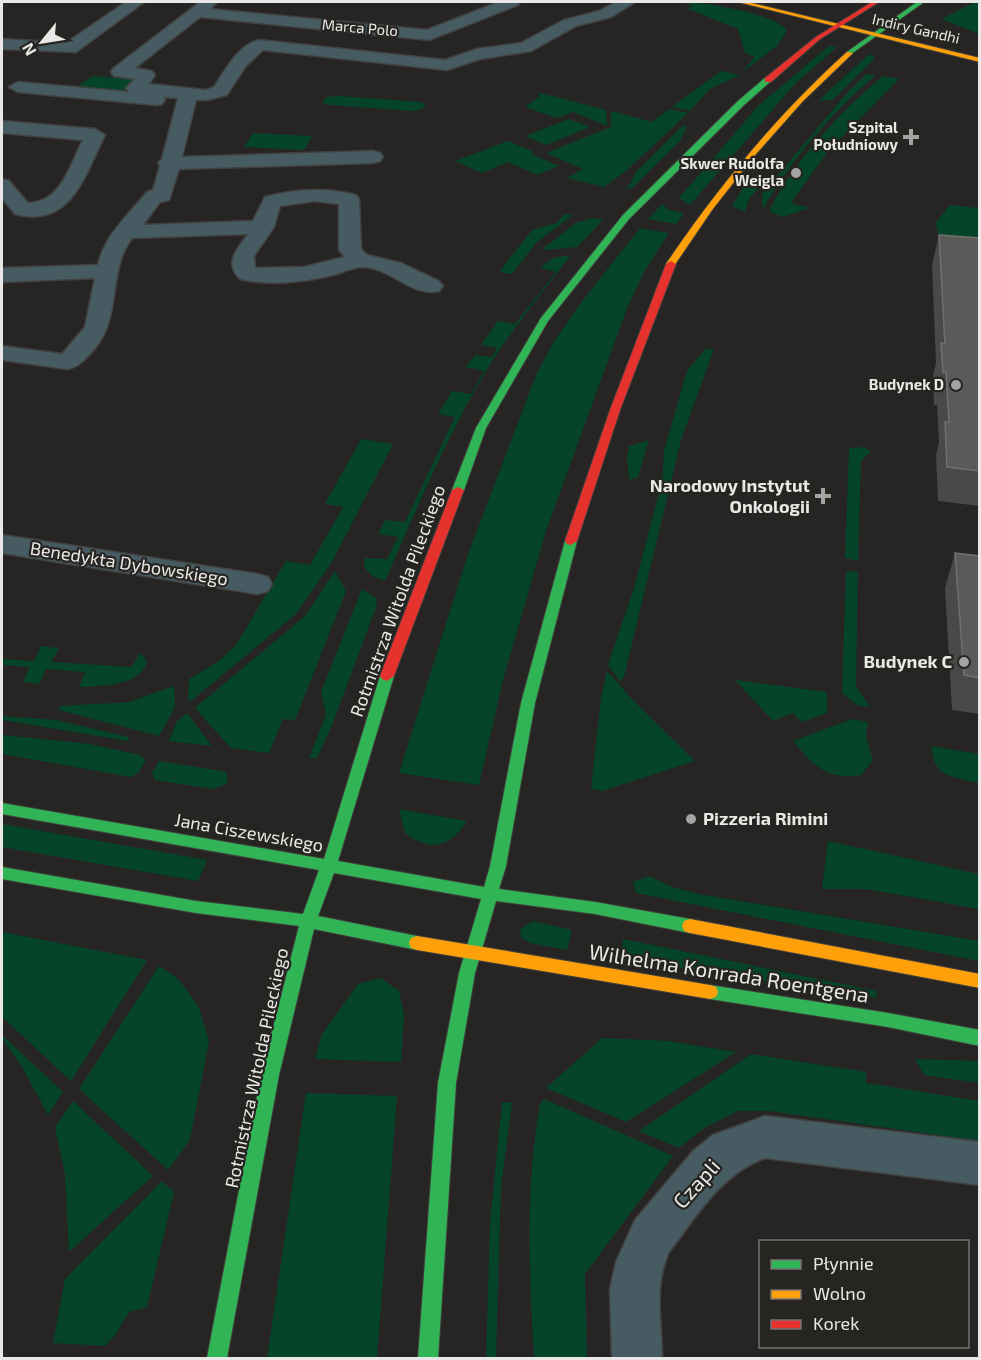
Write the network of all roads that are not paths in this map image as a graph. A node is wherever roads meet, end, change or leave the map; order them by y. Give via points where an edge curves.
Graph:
1 (136, 2) edge
2 (512, 2) edge
3 (627, 2) edge
4 (741, 2) edge
5 (787, 2) edge
6 (876, 2) edge
7 (921, 2) edge
8 (205, 7) edge
9 (849, 18) junction
10 (358, 27) junction
11 (836, 27) junction
12 (877, 31) junction
13 (2, 44) edge
14 (980, 50) edge
15 (332, 54) junction
16 (980, 60) edge
17 (18, 87) dead end
18 (129, 93) junction
19 (187, 98) junction
20 (2, 127) edge
21 (373, 158) dead end
22 (168, 163) junction
23 (2, 185) edge
24 (263, 227) junction
25 (125, 232) junction
26 (359, 260) junction
27 (109, 271) junction
28 (2, 275) edge
29 (431, 286) dead end
30 (2, 353) edge
31 (2, 544) edge
32 (257, 584) dead end
33 (2, 808) edge
34 (329, 865) junction
35 (2, 873) edge
36 (490, 894) junction
37 (308, 921) junction
38 (472, 954) junction
39 (980, 981) edge
40 (980, 1038) edge
41 (980, 1164) edge
42 (217, 1359) edge
43 (428, 1359) edge
44 (637, 1359) edge

1 - 13 street via 70,48
2 - 10 street, Marca Polo via 429,35
3 - 15 street via 605,14 570,22 519,49 477,54 447,64
4 - 11 main road, Indiry Gandhi
5 - 9 main road, Indiry Gandhi
6 - 9 main road, Rotmistrza Witolda Pileckiego
7 - 12 main road
8 - 10 street, Marca Polo
8 - 18 street via 120,72 146,75
9 - 11 main road, Rotmistrza Witolda Pileckiego
9 - 12 main road, Indiry Gandhi
10 - 15 street
11 - 12 main road, Indiry Gandhi
11 - 34 main road, Rotmistrza Witolda Pileckiego via 741,103 632,211 544,320 522,356 481,428 412,609 384,684
12 - 14 main road, Indiry Gandhi
12 - 16 main road, Indiry Gandhi
12 - 36 main road via 818,80 781,121 705,211 667,271 615,410 546,628
15 - 19 street via 259,45 238,64 221,91
17 - 18 street
18 - 19 street
19 - 22 street
20 - 23 street via 95,135 68,191 55,206 22,210
21 - 22 street
22 - 25 street via 162,196 154,196
24 - 25 street
24 - 26 street via 243,256 242,264 248,274 294,276
24 - 26 street via 272,201 277,198 325,195 349,199 350,249
25 - 27 street via 112,250
26 - 29 street via 393,268
27 - 28 street
27 - 30 street via 97,327 68,362
31 - 32 street, Benedykta Dybowskiego
33 - 34 main road, Jana Ciszewskiego
34 - 36 main road, Jana Ciszewskiego
34 - 37 main road, Rotmistrza Witolda Pileckiego
35 - 37 main road via 196,907
36 - 38 main road
36 - 39 main road, Wilhelma Konrada Roentgena via 595,908
37 - 38 main road
37 - 42 main road, Rotmistrza Witolda Pileckiego via 270,1076
38 - 40 main road, Wilhelma Konrada Roentgena
38 - 43 main road via 447,1083
41 - 44 street, Czapli via 765,1137 729,1150 709,1166 652,1236 640,1262 634,1289

